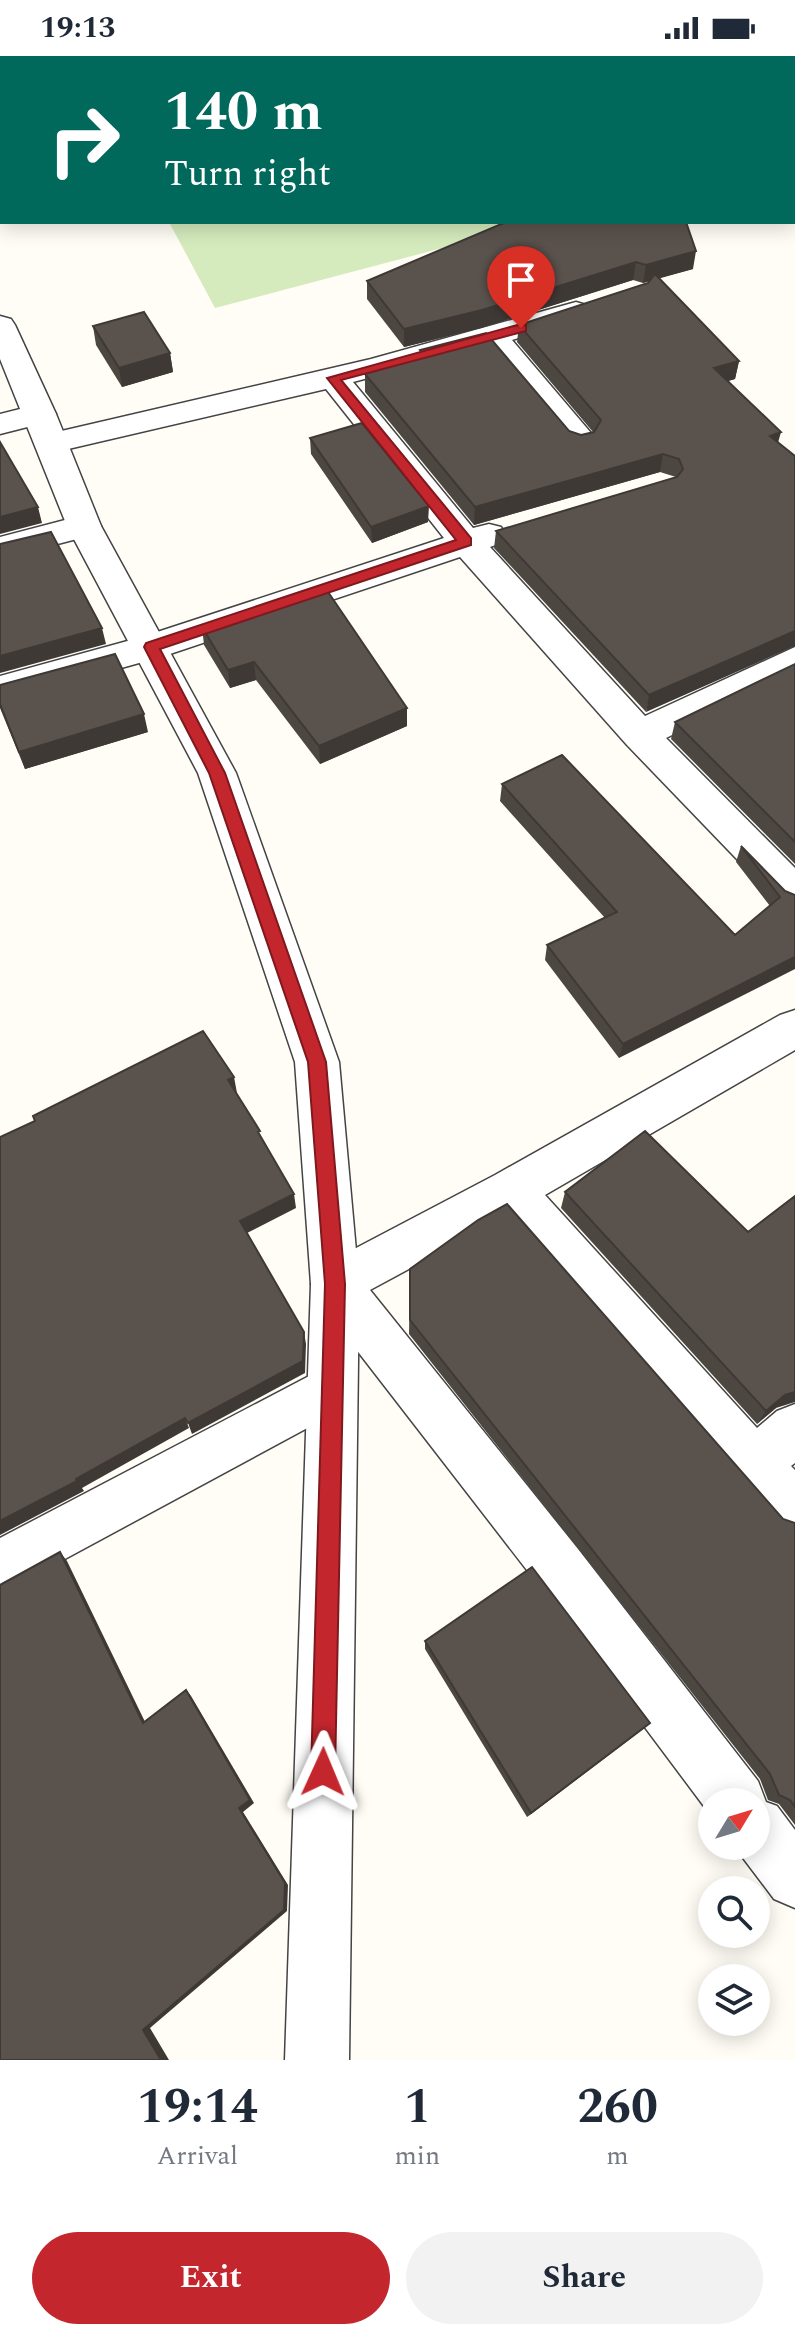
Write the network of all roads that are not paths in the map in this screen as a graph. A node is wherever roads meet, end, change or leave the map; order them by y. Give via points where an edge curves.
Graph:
1 (606, 301) edge
2 (0, 325) edge
3 (493, 337) junction
4 (333, 378) junction
5 (31, 427) edge
6 (580, 440) edge
7 (526, 524) edge
8 (84, 526) junction
9 (466, 542) junction
10 (0, 548) edge
11 (151, 647) junction
12 (795, 660) edge
13 (0, 689) edge
14 (640, 735) junction
15 (795, 894) edge
16 (795, 1028) edge
17 (511, 1190) junction
18 (335, 1284) junction
19 (332, 1388) junction
20 (795, 1429) edge
21 (754, 1464) junction
22 (795, 1509) edge
23 (0, 1567) edge
24 (726, 1788) edge
25 (770, 1845) edge
26 (795, 1878) edge
27 (317, 2060) edge

1 - 3 street
2 - 5 street
3 - 4 street
3 - 6 street
4 - 5 street
4 - 9 street
5 - 8 street
7 - 9 street
8 - 10 street
8 - 11 street
9 - 11 street
9 - 14 street
11 - 13 street
11 - 18 street via 217,773 317,1062
12 - 14 street
14 - 15 street
16 - 17 street
17 - 18 street
17 - 21 street
18 - 19 street
18 - 24 street
19 - 23 street
19 - 27 street
20 - 21 street
21 - 22 street
25 - 26 street

